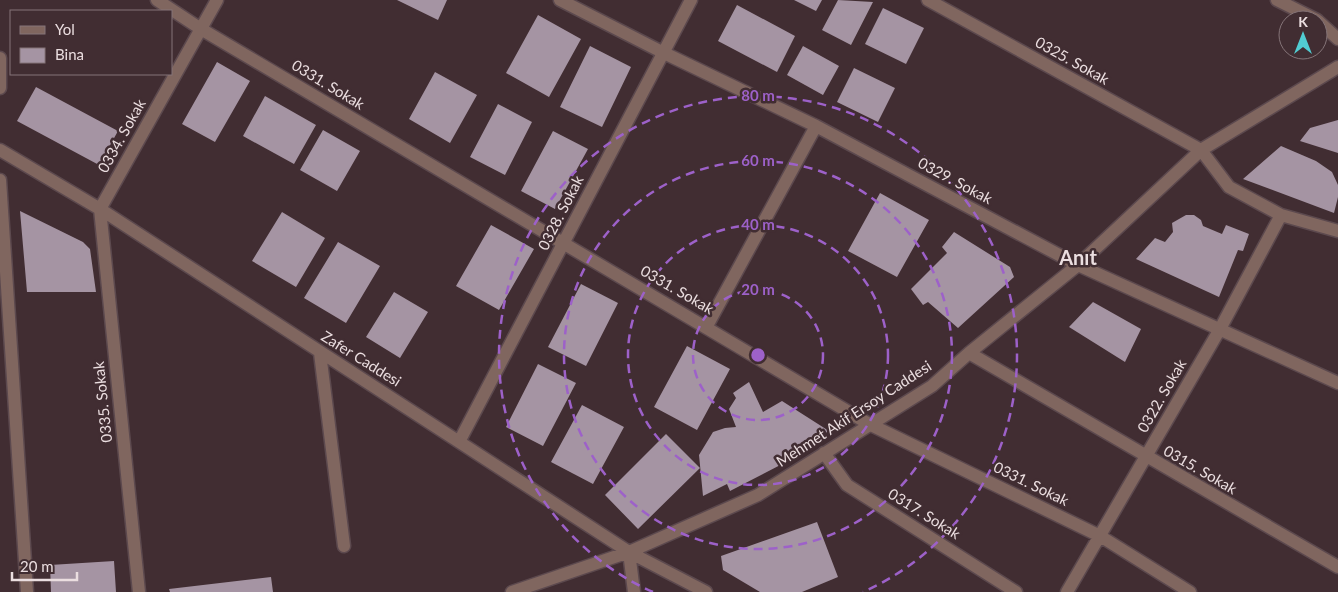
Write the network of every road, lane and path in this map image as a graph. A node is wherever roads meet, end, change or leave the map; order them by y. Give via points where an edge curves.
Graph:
1 (157, 0) edge
2 (217, 0) edge
3 (560, 0) edge
4 (691, 0) edge
5 (928, 0) edge
6 (1277, 0) edge
7 (1297, 10) edge
8 (201, 29) junction
9 (1328, 30) edge
10 (1338, 40) edge
11 (662, 52) junction
12 (0, 58) edge
13 (1338, 66) edge
14 (0, 80) edge
15 (0, 88) edge
16 (816, 126) junction
17 (0, 150) edge
18 (1201, 150) junction
19 (0, 180) edge
20 (100, 209) junction
21 (1281, 215) junction
22 (1338, 231) edge
23 (563, 244) junction
24 (1078, 265) junction
25 (706, 326) junction
26 (1220, 329) junction
27 (969, 353) junction
28 (320, 354) junction
29 (1338, 383) edge
30 (869, 424) junction
31 (460, 440) junction
32 (824, 453) junction
33 (1145, 457) junction
34 (1100, 536) junction
35 (344, 546) dead end
36 (629, 552) junction
37 (1338, 567) edge
38 (27, 592) edge
39 (139, 592) edge
40 (512, 592) edge
41 (634, 592) edge
42 (706, 592) edge
43 (1016, 592) edge
44 (1067, 592) edge
45 (1190, 592) edge

1 - 8 street, 0331. Sokak
2 - 8 street, 0334. Sokak
3 - 11 street, 0329. Sokak
4 - 11 street, 0328. Sokak
5 - 18 street, 0325. Sokak
6 - 7 street
8 - 20 street, 0334. Sokak
8 - 23 street, 0331. Sokak
9 - 10 street
11 - 16 street, 0329. Sokak
11 - 23 street, 0328. Sokak
12 - 14 street
13 - 18 street, Mehmet Akif Ersoy Caddesi
14 - 15 street
16 - 24 street, 0329. Sokak
16 - 25 street
17 - 20 street, Zafer Caddesi
18 - 21 street via 1229,187
18 - 24 street, Mehmet Akif Ersoy Caddesi
19 - 38 street
20 - 28 street, Zafer Caddesi
20 - 39 street, 0335. Sokak
21 - 22 street
21 - 26 street, 0322. Sokak
23 - 25 street, 0331. Sokak
23 - 31 street, 0328. Sokak
24 - 26 street, 0329. Sokak
24 - 27 street, Mehmet Akif Ersoy Caddesi
25 - 30 street, 0331. Sokak
26 - 29 street, 0329. Sokak
26 - 33 street, 0322. Sokak
27 - 30 street, Mehmet Akif Ersoy Caddesi via 932,386
27 - 33 street, 0315. Sokak
28 - 31 street, Zafer Caddesi
28 - 35 street
30 - 32 street, Mehmet Akif Ersoy Caddesi
30 - 34 street, 0331. Sokak
31 - 36 street, Zafer Caddesi
32 - 36 street, Mehmet Akif Ersoy Caddesi via 758,495
32 - 43 street, 0317. Sokak via 847,485
33 - 34 street, 0322. Sokak
33 - 37 street, 0315. Sokak
34 - 44 street, 0322. Sokak
34 - 45 street, 0331. Sokak
36 - 40 street, Mehmet Akif Ersoy Caddesi
36 - 41 street
36 - 42 street, Zafer Caddesi

